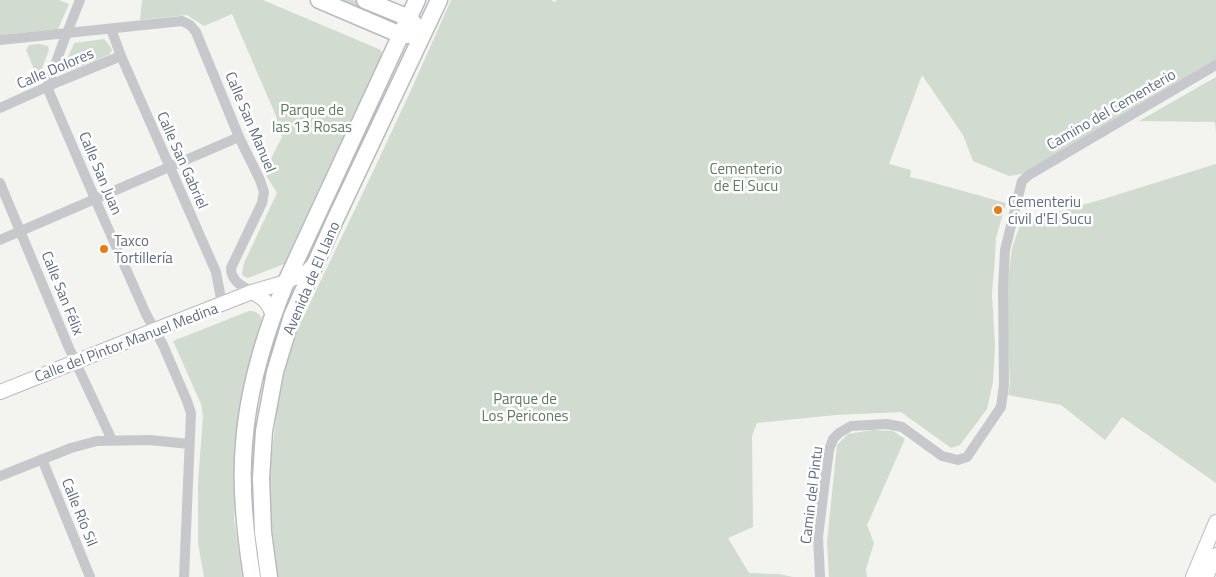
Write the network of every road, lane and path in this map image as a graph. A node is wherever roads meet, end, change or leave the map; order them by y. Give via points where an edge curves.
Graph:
1 (80, 0) edge
2 (319, 0) edge
3 (365, 0) edge
4 (417, 0) edge
5 (439, 0) edge
6 (408, 18) junction
7 (111, 29) junction
8 (67, 33) junction
9 (416, 34) junction
10 (0, 40) edge
11 (121, 56) junction
12 (1216, 65) edge
13 (48, 87) junction
14 (0, 108) edge
15 (239, 137) junction
16 (170, 167) junction
17 (0, 184) edge
18 (95, 199) junction
19 (21, 231) junction
20 (0, 240) edge
21 (316, 262) junction
22 (230, 268) junction
23 (216, 272) junction
24 (286, 282) junction
25 (252, 292) junction
26 (222, 304) junction
27 (273, 316) junction
28 (155, 330) junction
29 (76, 361) junction
30 (0, 392) edge
31 (851, 426) joint
32 (112, 440) junction
33 (189, 444) junction
34 (42, 458) junction
35 (0, 476) edge
36 (1216, 522) edge
37 (187, 527) junction
38 (1216, 555) edge
39 (90, 577) edge
40 (184, 577) edge
41 (192, 577) edge
42 (252, 577) edge
43 (269, 577) edge
44 (820, 577) edge
45 (1192, 577) edge
46 (1206, 577) edge

1 - 8 street
2 - 9 main road
3 - 6 main road
4 - 6 main road
5 - 9 main road, Avenida de El Llano
6 - 9 main road via 415,25
7 - 8 street
7 - 11 street, Calle San Gabriel
7 - 15 street, Calle San Manuel via 182,21 190,24
8 - 10 street
8 - 13 street
9 - 21 main road, Avenida de El Llano
9 - 24 main road, Avenida de El Llano
11 - 13 street, Calle Dolores
11 - 16 street, Calle San Gabriel
12 - 31 street, Camino del Cementerio via 1022,181 1005,250 1001,407 967,457 958,460 942,456 902,427 888,424
13 - 14 street, Calle Dolores
13 - 18 street, Calle San Juan
15 - 16 street
15 - 22 street, Calle San Manuel via 264,192 262,203
16 - 18 street
16 - 23 street, Calle San Gabriel
17 - 19 street, Calle San Félix
18 - 19 street
18 - 28 street, Calle San Juan
19 - 20 street
19 - 29 street, Calle San Félix
21 - 24 main road, Calle del Pintor Manuel Medina via 308,271
21 - 43 main road, Avenida de El Llano via 292,316 275,372 264,431 261,478
22 - 23 street via 224,274
22 - 25 street via 238,284
23 - 26 street, Calle San Gabriel
24 - 25 main road, Calle del Pintor Manuel Medina
24 - 27 main road, Avenida de El Llano
25 - 26 main road, Calle del Pintor Manuel Medina
25 - 27 main road via 264,299
26 - 28 main road, Calle del Pintor Manuel Medina
27 - 42 main road, Avenida de El Llano via 251,394 244,444 245,530
28 - 29 main road, Calle del Pintor Manuel Medina
28 - 33 street, Calle San Juan via 191,413
29 - 30 main road, Calle del Pintor Manuel Medina
29 - 32 street, Calle San Félix
31 - 44 street, Camin del Pintu via 833,439 830,450 818,537
32 - 33 street
32 - 34 street via 80,445
33 - 37 street, Calle San Juan
34 - 35 street
34 - 39 street, Calle Río Sil
36 - 45 main road
37 - 40 street, Calle San Juan
37 - 41 street, Calle San Juan
38 - 46 main road

